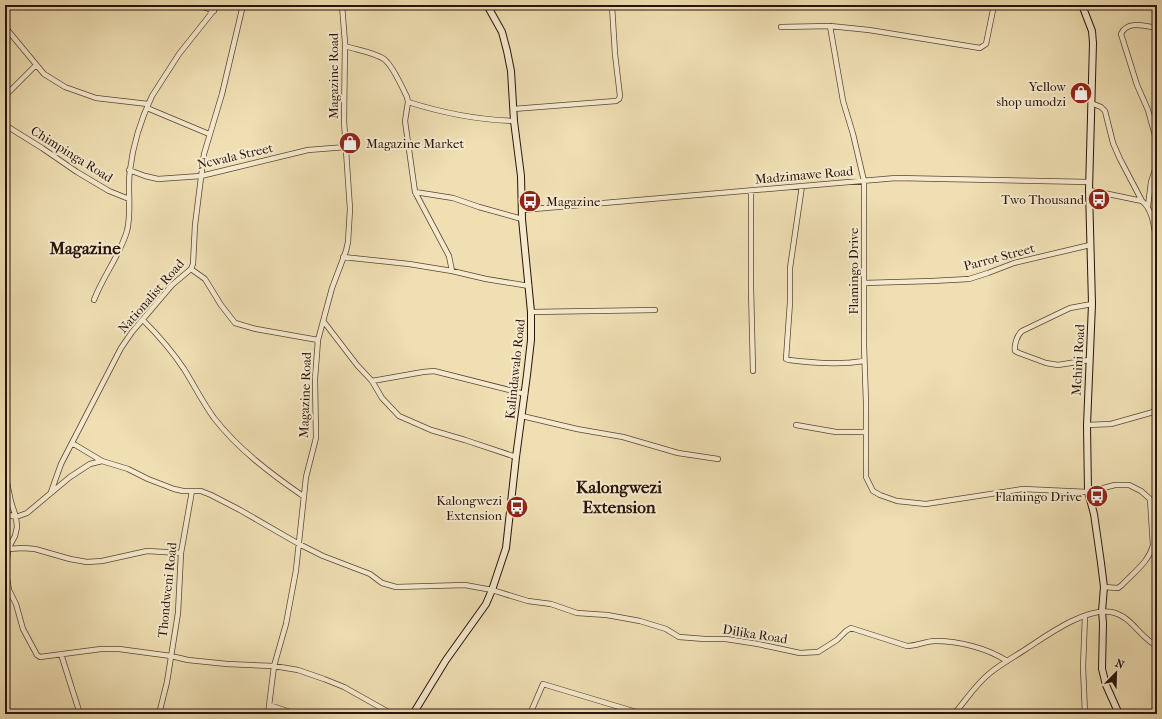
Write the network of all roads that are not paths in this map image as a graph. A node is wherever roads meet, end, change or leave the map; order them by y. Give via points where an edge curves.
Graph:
1 (198, 5) edge
2 (218, 5) edge
3 (243, 5) edge
4 (342, 5) edge
5 (497, 5) edge
6 (994, 5) edge
7 (1082, 5) edge
8 (612, 6) edge
9 (489, 7) edge
10 (214, 11) junction
11 (830, 26) junction
12 (5, 27) edge
13 (781, 27) dead end
14 (1157, 28) edge
15 (345, 46) junction
16 (36, 65) junction
17 (5, 96) edge
18 (408, 102) junction
19 (1091, 103) junction
20 (147, 106) junction
21 (513, 109) junction
22 (514, 120) junction
23 (5, 125) edge
24 (209, 134) junction
25 (1157, 143) edge
26 (346, 148) junction
27 (1157, 164) edge
28 (129, 170) junction
29 (201, 176) junction
30 (864, 181) junction
31 (1089, 182) junction
32 (802, 186) junction
33 (1089, 190) junction
34 (751, 191) junction
35 (415, 192) junction
36 (128, 199) junction
37 (1142, 201) junction
38 (1148, 206) junction
39 (522, 210) junction
40 (522, 218) junction
41 (1157, 244) edge
42 (1090, 245) junction
43 (343, 257) junction
44 (191, 268) junction
45 (452, 271) junction
46 (864, 283) junction
47 (529, 286) junction
48 (94, 300) dead end
49 (1092, 304) junction
50 (655, 310) dead end
51 (531, 312) junction
52 (143, 320) junction
53 (324, 322) junction
54 (318, 340) junction
55 (1089, 360) junction
56 (864, 362) junction
57 (753, 371) dead end
58 (372, 381) junction
59 (525, 394) junction
60 (1157, 411) edge
61 (522, 416) junction
62 (796, 425) dead end
63 (1087, 425) junction
64 (866, 432) junction
65 (72, 443) junction
66 (516, 457) junction
67 (718, 460) dead end
68 (102, 461) junction
69 (5, 473) edge
70 (192, 491) junction
71 (1088, 492) junction
72 (50, 494) junction
73 (303, 496) junction
74 (5, 514) edge
75 (16, 517) junction
76 (298, 544) junction
77 (8, 549) junction
78 (181, 553) junction
79 (1104, 587) junction
80 (492, 590) junction
81 (1102, 611) junction
82 (1085, 616) junction
83 (1157, 646) edge
84 (62, 654) junction
85 (171, 656) junction
86 (1006, 661) junction
87 (274, 666) junction
88 (269, 705) junction
89 (1157, 712) edge
90 (80, 714) edge
91 (159, 714) edge
92 (268, 714) edge
93 (296, 714) edge
94 (392, 714) edge
95 (412, 714) edge
96 (530, 714) edge
97 (643, 714) edge
98 (954, 714) edge
99 (1085, 714) edge
100 (1119, 714) edge
101 (1141, 714) edge

1 - 10 street
2 - 10 street
3 - 24 street, Nationalist Road via 222,94
4 - 15 street, Magazine Road
5 - 9 street
6 - 11 street via 986,44 980,48
7 - 19 street, Mchini Road via 1094,43
8 - 21 street via 619,99
9 - 21 street, Kalindawalo Road via 502,32 507,50
10 - 20 street via 179,54
11 - 13 street
11 - 30 street, Flamingo Drive via 843,101
12 - 16 street
14 - 25 street via 1129,26 1121,34
15 - 18 street via 385,60
15 - 26 street, Magazine Road
16 - 17 street
16 - 20 street via 54,81 72,90 96,98
18 - 22 street via 436,111 489,120
18 - 35 street via 405,121
19 - 31 street, Mchini Road
19 - 37 street via 1105,111 1113,143
20 - 24 street
20 - 28 street
21 - 22 street, Kalindawalo Road
22 - 39 street, Kalindawalo Road via 521,176
23 - 36 street, Chimpinga Road via 77,172
24 - 29 street, Nationalist Road
26 - 29 street, Ncwala Street via 308,150
26 - 43 street, Magazine Road via 350,209 348,242
27 - 38 street via 1151,182
28 - 29 street, Ncwala Street via 158,179
28 - 36 street
29 - 44 street, Nationalist Road via 194,259
30 - 31 street, Madzimawe Road via 903,178
30 - 32 street, Madzimawe Road
30 - 46 street, Flamingo Drive
31 - 33 street, Mchini Road
32 - 34 street, Madzimawe Road
32 - 56 street via 790,268 786,359 820,363
33 - 37 street
33 - 42 street, Mchini Road
34 - 39 street, Madzimawe Road
34 - 57 street
35 - 40 street via 453,198
35 - 45 street via 449,256
36 - 48 street via 127,230
37 - 38 street
38 - 41 street
39 - 40 street, Kalindawalo Road
40 - 47 street, Kalindawalo Road
42 - 46 street, Parrot Street via 1014,263 969,278
42 - 49 street, Mchini Road
43 - 45 street
43 - 53 street, Magazine Road
44 - 52 street, Nationalist Road
44 - 54 street via 205,279 235,323
45 - 47 street
46 - 56 street, Flamingo Drive
47 - 51 street, Kalindawalo Road
49 - 55 street, Mchini Road
49 - 55 street via 1070,308 1022,331 1014,348 1019,354 1058,365
50 - 51 street
51 - 59 street, Kalindawalo Road via 531,340
52 - 65 street, Nationalist Road via 121,348
52 - 73 street via 165,342 214,418 230,436 279,480
53 - 54 street, Magazine Road
53 - 58 street
54 - 73 street, Magazine Road via 315,379 316,438
55 - 63 street, Mchini Road
56 - 64 street, Flamingo Drive
58 - 59 street via 434,371
58 - 66 street via 391,409 406,420
59 - 61 street, Kalindawalo Road
60 - 63 street via 1111,424
61 - 66 street, Kalindawalo Road
61 - 67 street
62 - 64 street via 836,432
63 - 71 street, Mchini Road
64 - 71 street, Flamingo Drive via 866,477 869,484 873,491 897,501 926,504 1023,489
65 - 68 street
65 - 72 street, Nationalist Road
66 - 80 street, Kalindawalo Road via 506,548
68 - 70 street via 174,489
68 - 72 street via 90,464
69 - 75 street
70 - 76 street via 211,495
70 - 78 street, Thondweni Road
71 - 79 street, Mchini Road via 1094,514
71 - 79 street, Flamingo Drive via 1124,484 1141,491 1150,501 1153,545 1150,555 1120,587
72 - 75 street via 27,512
73 - 76 street, Magazine Road
74 - 75 street
75 - 77 street via 15,536
76 - 80 street via 396,587 465,585
76 - 87 street, Magazine Road via 286,624
77 - 78 street via 35,549 87,562 147,551
77 - 84 street via 6,573 9,590 28,640 37,655
78 - 85 street, Thondweni Road via 178,613
79 - 81 street, Mchini Road
80 - 86 street, Dilika Road via 577,613 640,621 666,629 678,637 726,639 804,654 818,652 849,629 855,628 907,646 934,641 963,644 997,655
80 - 95 street, Kalindawalo Road via 486,604
81 - 82 street
81 - 83 street via 1115,613 1127,619 1145,638
81 - 100 street, Mchini Road via 1102,669
82 - 86 street via 1061,626
82 - 99 street
84 - 85 street via 119,649
84 - 90 street
85 - 87 street via 227,664
85 - 91 street, Thondweni Road
86 - 98 street via 984,678
87 - 88 street, Magazine Road
87 - 94 street via 298,670 344,687
88 - 92 street, Magazine Road
88 - 93 street
89 - 101 street
96 - 97 street via 543,684

